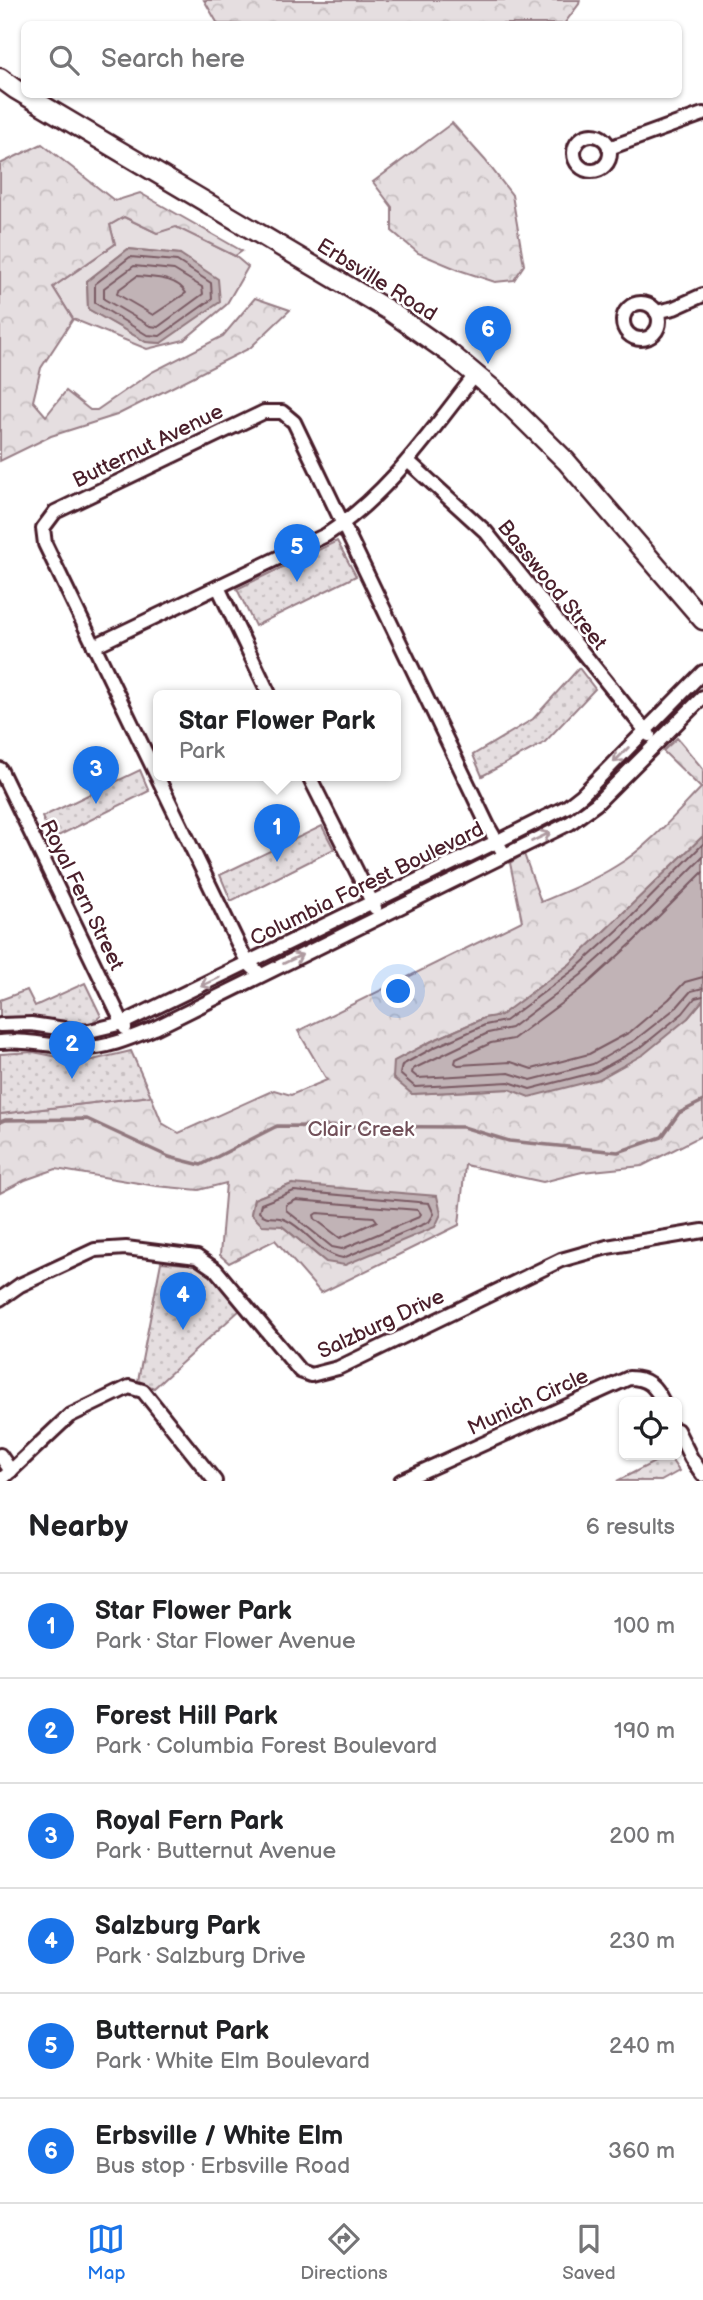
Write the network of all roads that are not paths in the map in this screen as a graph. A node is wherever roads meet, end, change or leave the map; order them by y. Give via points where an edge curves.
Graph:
1 (0, 78) edge
2 (21, 93) edge
3 (30, 98) edge
4 (703, 114) edge
5 (609, 148) dead end
6 (703, 295) edge
7 (656, 312) dead end
8 (475, 374) junction
9 (408, 461) junction
10 (342, 524) junction
11 (218, 587) junction
12 (703, 620) edge
13 (94, 646) junction
14 (703, 672) edge
15 (267, 690) edge
16 (703, 696) edge
17 (645, 730) junction
18 (656, 744) junction
19 (153, 767) edge
20 (0, 769) edge
21 (160, 781) edge
22 (311, 781) edge
23 (496, 842) junction
24 (504, 854) junction
25 (372, 903) junction
26 (380, 917) junction
27 (248, 963) junction
28 (261, 975) junction
29 (123, 1023) junction
30 (0, 1025) edge
31 (130, 1038) junction
32 (0, 1041) edge
33 (703, 1231) edge
34 (0, 1299) edge
35 (660, 1397) edge
36 (682, 1440) edge
37 (703, 1452) edge
38 (0, 1455) edge
39 (691, 1458) junction
40 (11, 1471) junction
41 (703, 1475) edge
42 (0, 1481) edge
43 (215, 1481) edge
44 (401, 1481) edge

1 - 2 main road, Erbsville Road
3 - 8 main road, Erbsville Road via 388,310
4 - 5 street
6 - 7 street
8 - 9 street
8 - 12 main road, Erbsville Road via 566,461
9 - 10 street
9 - 17 street, Basswood Street via 486,532
10 - 11 street
10 - 13 street, Butternut Avenue via 294,422 282,412 264,412 55,512 43,528 45,544
10 - 23 street, Butternut Avenue
11 - 13 street
11 - 15 street
13 - 19 street, Butternut Avenue
14 - 17 street, Columbia Forest Boulevard
16 - 18 street, Columbia Forest Boulevard
17 - 18 street, Basswood Street
17 -> 23 street, Columbia Forest Boulevard via 568,806
24 -> 18 street, Columbia Forest Boulevard via 570,823 596,804
20 - 29 street, Royal Fern Street
21 - 27 street, Butternut Avenue
22 - 25 street
23 - 24 street, Butternut Avenue
23 - 25 street, Columbia Forest Boulevard
24 - 26 street, Columbia Forest Boulevard
25 - 26 street
25 - 27 street, Columbia Forest Boulevard
28 -> 26 street, Columbia Forest Boulevard
27 - 28 street, Butternut Avenue
27 -> 29 street, Columbia Forest Boulevard
28 - 31 street, Columbia Forest Boulevard
29 - 30 street, Columbia Forest Boulevard via 85,1032 31,1024
29 - 31 street, Royal Fern Street
31 - 32 street, Columbia Forest Boulevard via 83,1048
33 - 34 street, Salzburg Drive via 561,1259 322,1374 299,1371 216,1270 197,1257 126,1248 95,1250
35 - 44 street, Munich Circle via 651,1383 629,1378
36 - 39 street
37 - 39 street
38 - 40 street
39 - 41 street
40 - 42 street
40 - 43 street via 69,1416 129,1387 143,1391

